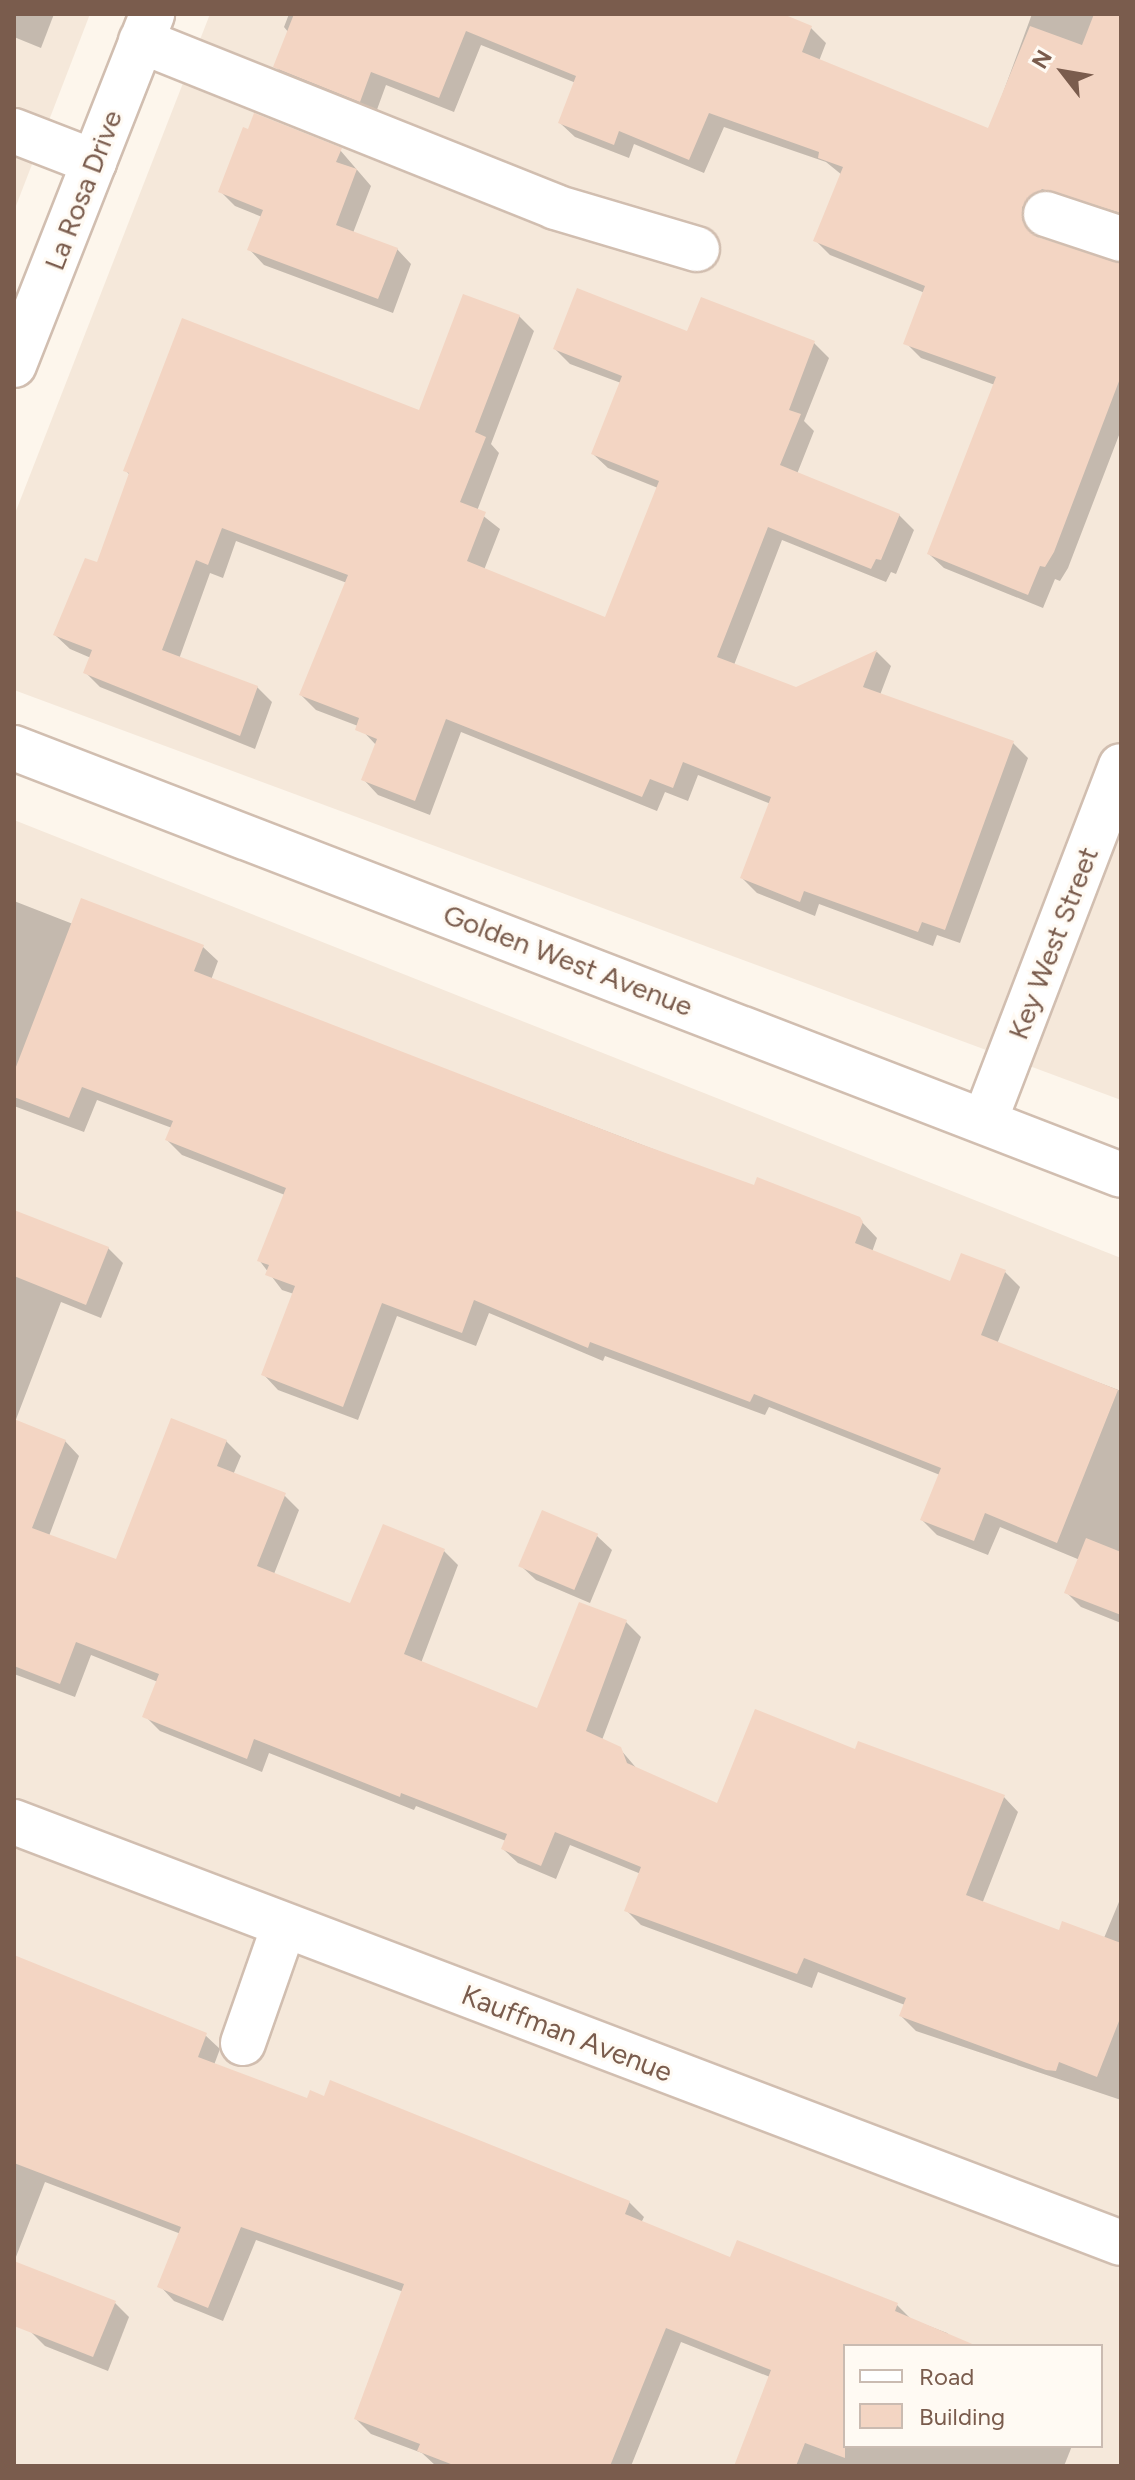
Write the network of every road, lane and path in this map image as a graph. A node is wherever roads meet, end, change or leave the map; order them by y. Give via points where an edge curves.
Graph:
1 (146, 28) edge
2 (14, 131) edge
3 (94, 162) junction
4 (1046, 214) dead end
5 (1121, 239) edge
6 (697, 249) dead end
7 (14, 365) edge
8 (14, 748) edge
9 (1121, 766) edge
10 (985, 1120) junction
11 (1121, 1175) edge
12 (14, 1822) edge
13 (284, 1926) junction
14 (243, 2043) dead end
15 (1121, 2243) edge

1 - 3 street, La Rosa Drive
1 - 6 street via 555,207
2 - 3 street
3 - 7 street, La Rosa Drive
4 - 5 street
8 - 10 street, Golden West Avenue
9 - 10 street, Key West Street
10 - 11 street, Golden West Avenue
12 - 13 street, Kauffman Avenue
13 - 14 street
13 - 15 street, Kauffman Avenue

